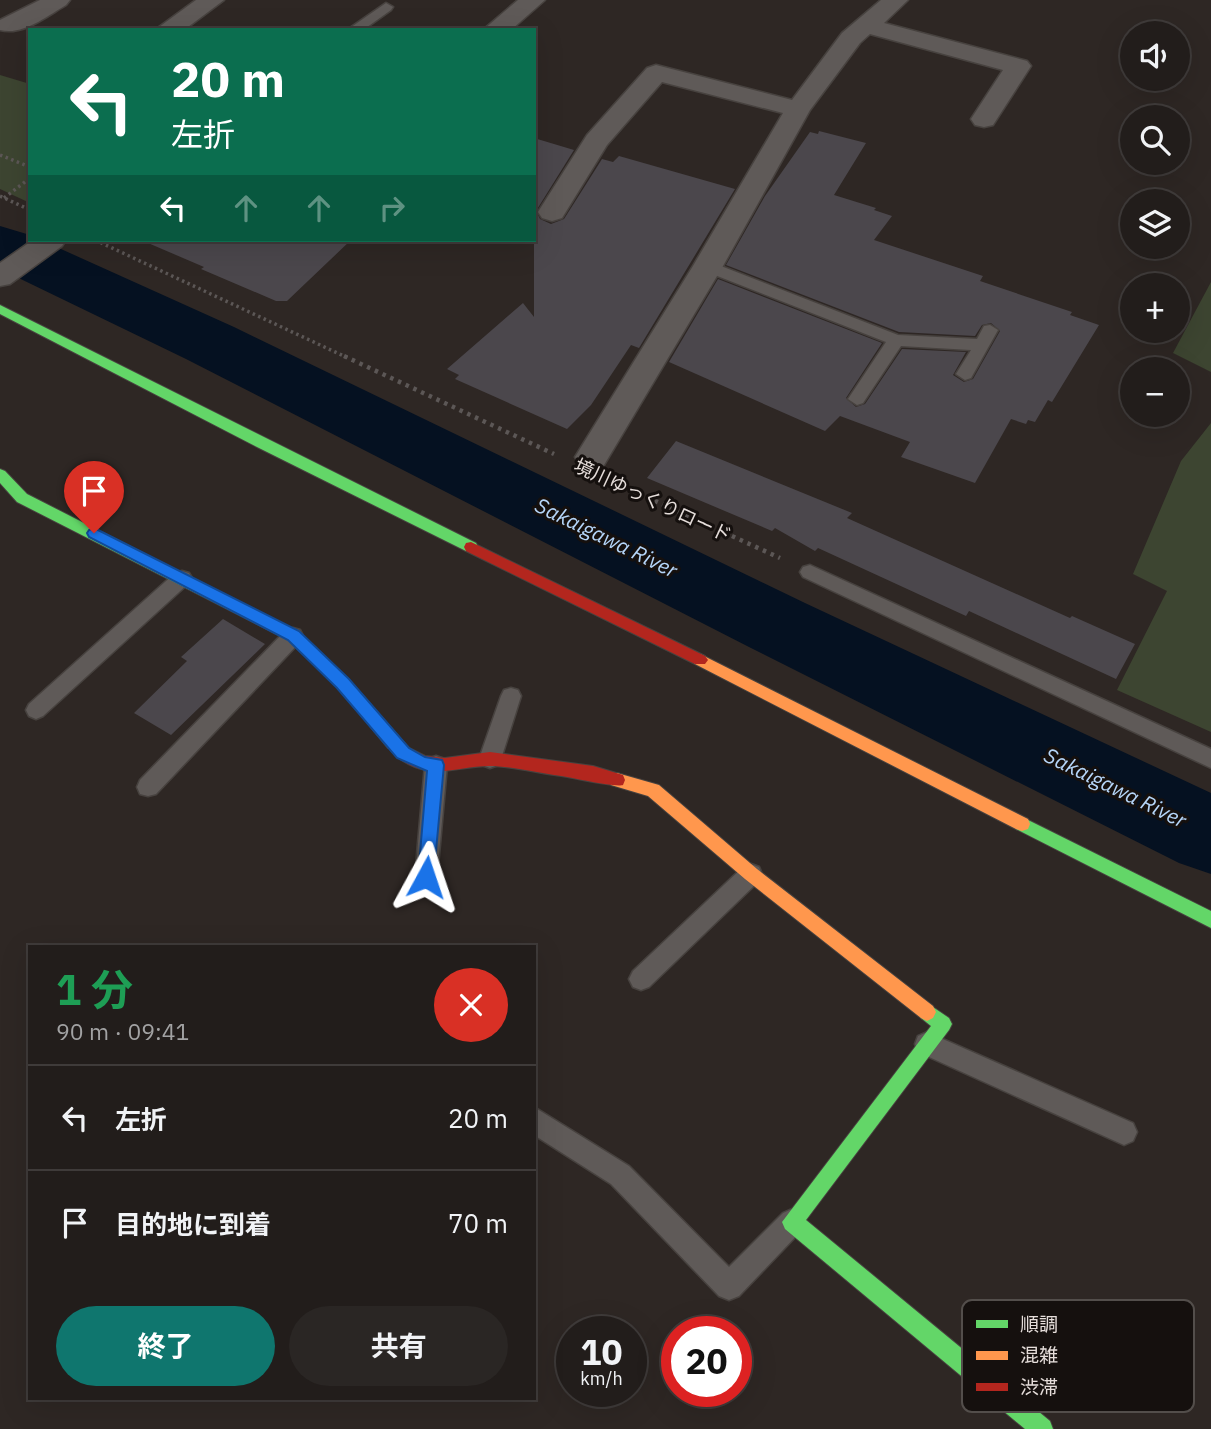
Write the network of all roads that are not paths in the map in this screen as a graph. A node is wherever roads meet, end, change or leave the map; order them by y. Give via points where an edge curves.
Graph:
1 (58, 0) edge
2 (212, 0) edge
3 (533, 0) edge
4 (896, 0) edge
5 (386, 7) dead end
6 (864, 25) junction
7 (13, 26) edge
8 (170, 28) edge
9 (357, 28) edge
10 (498, 28) edge
11 (798, 110) junction
12 (984, 119) dead end
13 (552, 212) dead end
14 (49, 242) edge
15 (708, 266) junction
16 (0, 277) edge
17 (3, 317) edge
18 (896, 340) junction
19 (965, 374) dead end
20 (857, 398) dead end
21 (592, 457) dead end
22 (0, 474) edge
23 (810, 572) road end
24 (182, 578) junction
25 (293, 636) junction
26 (510, 696) dead end
27 (36, 710) dead end
28 (490, 759) junction
29 (1211, 759) edge
30 (436, 765) junction
31 (148, 787) dead end
32 (751, 874) junction
33 (426, 877) dead end
34 (1211, 920) edge
35 (641, 979) dead end
36 (927, 1044) junction
37 (536, 1121) edge
38 (1124, 1132) dead end
39 (792, 1222) junction
40 (962, 1363) edge
41 (1021, 1412) edge
42 (1042, 1429) edge

1 - 7 street
2 - 8 street
3 - 10 street
4 - 6 street
5 - 9 lane
6 - 11 street
6 - 12 street via 1018,66
11 - 13 street via 656,73 596,141
11 - 15 street
14 - 16 street
15 - 18 lane
15 - 21 street
17 - 34 street via 746,682
18 - 19 lane via 986,337
18 - 20 lane
22 - 24 street via 22,498
23 - 29 lane
24 - 25 street
24 - 27 lane
25 - 30 street via 343,683 403,753 423,764
25 - 31 lane
26 - 28 lane
28 - 30 street
28 - 32 street via 593,772 653,790
30 - 33 lane
32 - 35 lane
32 - 36 street via 943,1024
36 - 38 lane
36 - 39 street
37 - 39 lane via 620,1175 729,1286
39 - 40 street
41 - 42 street

